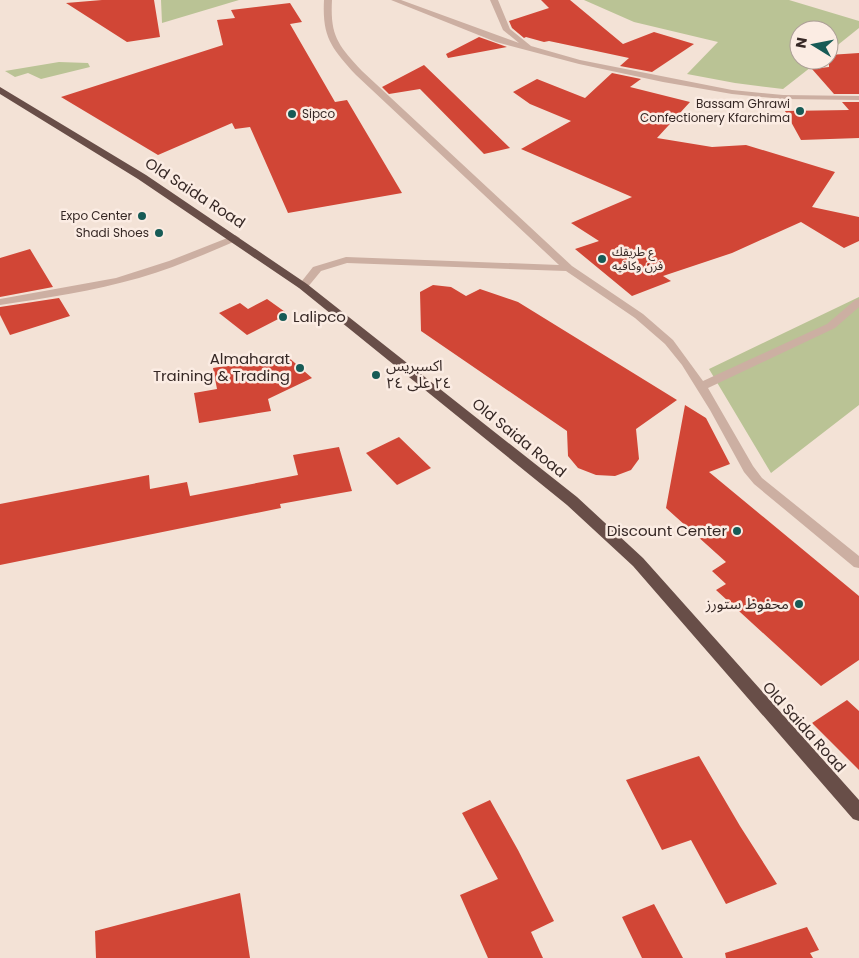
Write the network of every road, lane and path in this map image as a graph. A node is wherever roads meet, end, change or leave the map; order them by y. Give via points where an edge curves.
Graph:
1 (395, 0) edge
2 (494, 0) edge
3 (329, 1) edge
4 (531, 50) junction
5 (0, 90) edge
6 (859, 98) edge
7 (235, 238) junction
8 (568, 268) junction
9 (303, 286) junction
10 (0, 302) edge
11 (859, 302) edge
12 (701, 387) junction
13 (859, 563) edge
14 (859, 813) edge

1 - 4 street via 464,29
2 - 4 street via 507,30
3 - 8 street via 327,19 330,35 359,73
4 - 6 street via 732,92 784,97
5 - 7 highway, Old Saida Road via 142,176
7 - 9 highway, Old Saida Road
7 - 10 street via 134,277
8 - 9 street via 346,260 317,269
8 - 12 street via 639,316 661,335
9 - 14 highway, Old Saida Road via 572,501 638,562
11 - 12 street via 831,326
12 - 13 street via 758,481

